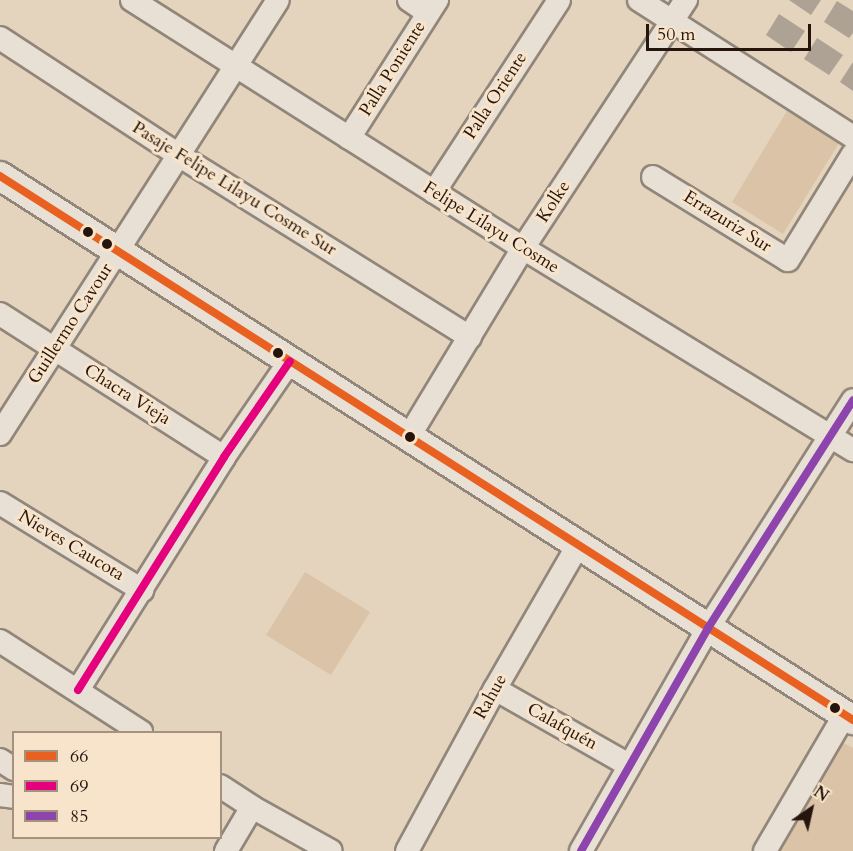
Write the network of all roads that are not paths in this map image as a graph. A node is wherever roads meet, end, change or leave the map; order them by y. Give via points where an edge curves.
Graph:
1 (132, 0) edge
2 (278, 0) edge
3 (409, 0) edge
4 (559, 0) edge
5 (639, 0) edge
6 (686, 0) edge
7 (432, 6) edge
8 (672, 22) junction
9 (0, 38) edge
10 (237, 66) junction
11 (853, 137) edge
12 (350, 138) junction
13 (853, 154) edge
14 (180, 156) junction
15 (0, 176) edge
16 (653, 177) dead end
17 (434, 192) junction
18 (523, 249) junction
19 (118, 251) junction
20 (0, 314) edge
21 (470, 337) junction
22 (55, 349) junction
23 (290, 361) junction
24 (853, 400) edge
25 (1, 431) edge
26 (408, 438) junction
27 (829, 438) junction
28 (853, 450) edge
29 (224, 457) junction
30 (0, 503) edge
31 (578, 545) junction
32 (142, 590) junction
33 (708, 628) junction
34 (0, 641) edge
35 (495, 689) junction
36 (78, 690) junction
37 (849, 717) edge
38 (140, 731) edge
39 (629, 765) junction
40 (222, 787) edge
41 (252, 807) junction
42 (229, 829) edge
43 (226, 851) edge
44 (331, 851) edge
45 (407, 851) edge
46 (581, 851) edge
47 (765, 851) edge

1 - 10 street, Felipe Lilayu Cosme
2 - 10 street, Guillermo Cavour
3 - 7 street
4 - 17 street, Palla Oriente
5 - 8 street
6 - 8 street, Kolke
7 - 12 street, Palla Poniente
8 - 11 street
8 - 18 street, Kolke
9 - 14 street, Pasaje Felipe Lilayu Cosme Sur
10 - 12 street, Felipe Lilayu Cosme
10 - 14 street, Guillermo Cavour
12 - 17 street, Felipe Lilayu Cosme
13 - 16 street, Errazuriz Sur via 788,260
14 - 19 street, Guillermo Cavour
14 - 21 street, Pasaje Felipe Lilayu Cosme Sur
15 - 19 street
17 - 18 street, Felipe Lilayu Cosme
18 - 21 street, Kolke
18 - 27 street, Felipe Lilayu Cosme
19 - 22 street, Guillermo Cavour
19 - 23 street
20 - 22 street, Chacra Vieja
21 - 26 street, Kolke
22 - 25 street, Guillermo Cavour
22 - 29 street, Chacra Vieja
23 - 26 street
23 - 29 street
24 - 27 street
26 - 31 street
27 - 28 street, Felipe Lilayu Cosme
27 - 33 street
29 - 32 street
30 - 32 street, Nieves Caucota
31 - 33 street
31 - 35 street, Rahue
32 - 36 street
33 - 37 street
33 - 39 street
34 - 36 street
35 - 39 street, Calafquén
35 - 45 street, Rahue
36 - 38 street
37 - 47 street
39 - 46 street
40 - 41 street
41 - 42 street
41 - 44 street
42 - 43 street

